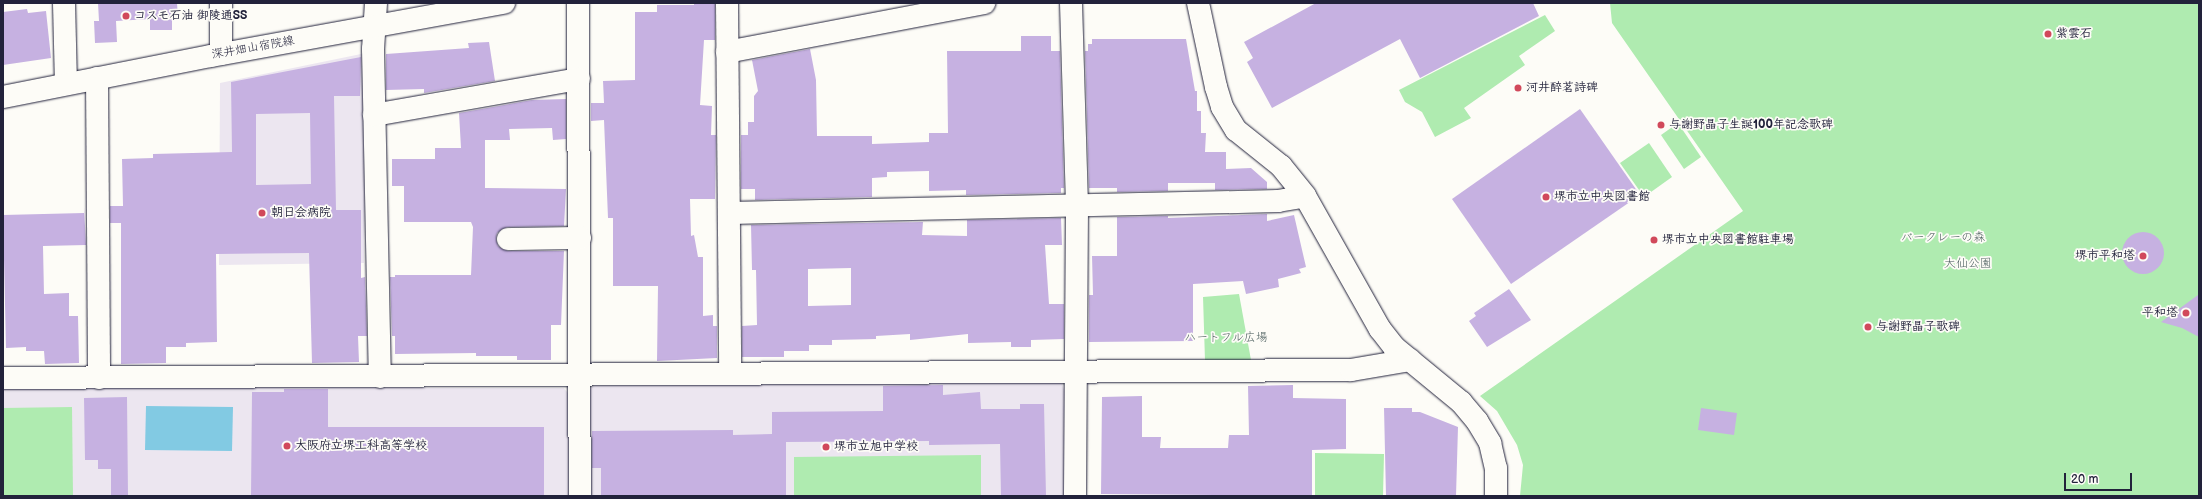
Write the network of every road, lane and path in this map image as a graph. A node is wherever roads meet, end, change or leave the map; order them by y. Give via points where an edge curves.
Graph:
1 (64, 3) edge
2 (221, 3) edge
3 (376, 3) edge
4 (504, 3) edge
5 (578, 3) edge
6 (727, 3) edge
7 (984, 3) edge
8 (1071, 3) edge
9 (1198, 3) edge
10 (375, 26) junction
11 (727, 52) junction
12 (221, 54) junction
13 (97, 78) junction
14 (579, 79) junction
15 (66, 84) junction
16 (3, 97) edge
17 (374, 116) junction
18 (1305, 196) junction
19 (1076, 207) junction
20 (730, 213) junction
21 (580, 238) junction
22 (508, 239) dead end
23 (1410, 360) junction
24 (1076, 371) junction
25 (730, 374) junction
26 (580, 375) junction
27 (380, 377) junction
28 (3, 378) edge
29 (99, 378) junction
30 (580, 496) edge
31 (1075, 496) edge
32 (1496, 496) edge

1 - 15 street
2 - 12 street
3 - 10 street
4 - 10 street, 深井畑山宿院線
5 - 14 street
6 - 11 street
7 - 11 street
8 - 19 street
9 - 18 street via 1222,107 1236,130 1280,166
10 - 12 street, 深井畑山宿院線
10 - 17 street
11 - 20 street
12 - 13 street, 深井畑山宿院線
13 - 15 street, 深井畑山宿院線
13 - 29 street
14 - 17 street
14 - 21 street
15 - 16 street, 深井畑山宿院線
17 - 27 street
18 - 19 street via 1278,201
18 - 23 street via 1380,329
19 - 20 street
19 - 24 street
20 - 25 street
21 - 22 street
21 - 26 street
23 - 24 street via 1351,370
23 - 32 street via 1461,402 1477,421 1490,443 1496,468
24 - 25 street
24 - 31 street
25 - 26 street
26 - 27 street
26 - 30 street
27 - 29 street
28 - 29 street

